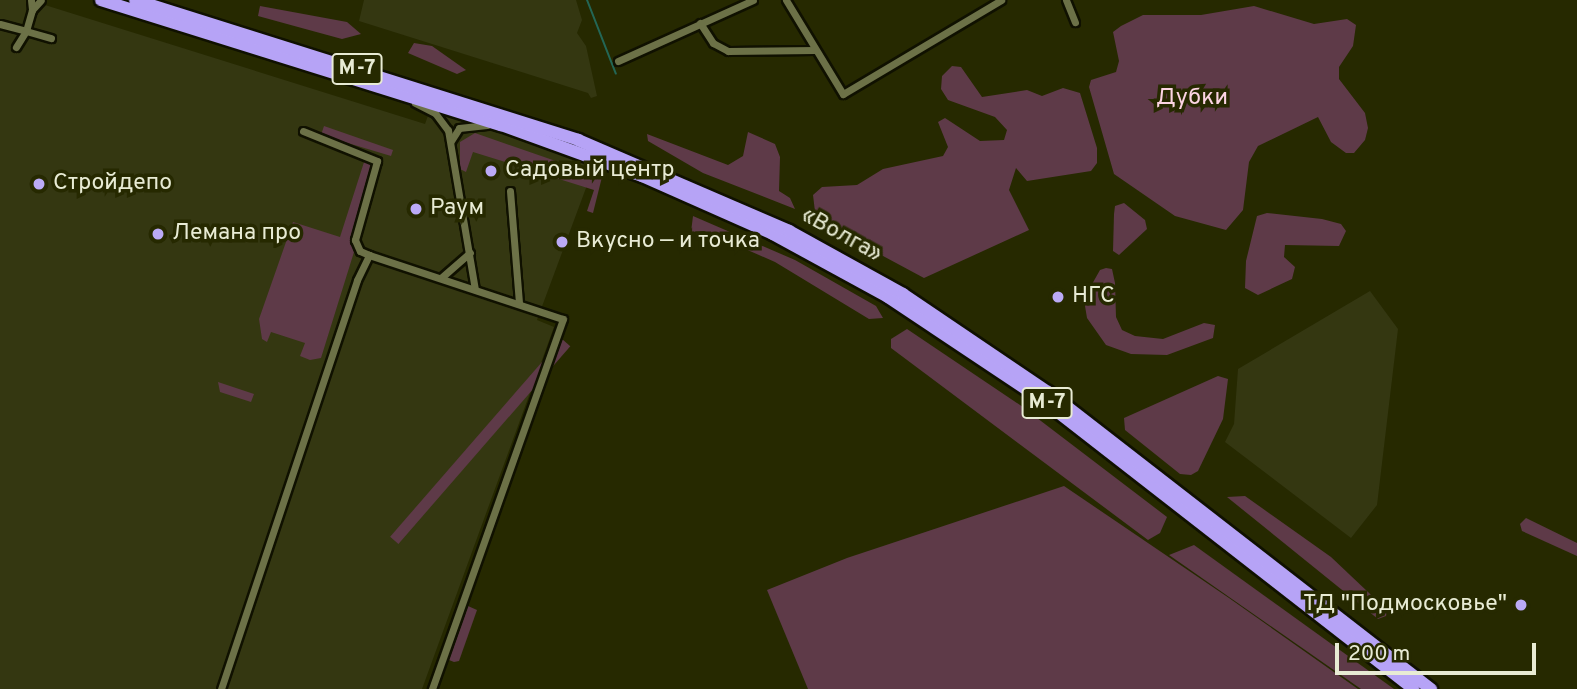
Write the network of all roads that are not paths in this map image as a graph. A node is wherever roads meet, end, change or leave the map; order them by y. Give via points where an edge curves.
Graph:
1 (31, 0) edge
2 (41, 0) edge
3 (101, 0) edge
4 (135, 0) edge
5 (753, 0) edge
6 (786, 0) edge
7 (1001, 0) edge
8 (1066, 0) edge
9 (32, 10) junction
10 (1075, 22) dead end
11 (700, 23) junction
12 (0, 24) edge
13 (26, 31) junction
14 (51, 38) dead end
15 (16, 47) dead end
16 (815, 50) junction
17 (618, 61) dead end
18 (397, 93) junction
19 (501, 125) junction
20 (303, 131) dead end
21 (451, 142) junction
22 (510, 191) dead end
23 (470, 253) junction
24 (369, 256) junction
25 (442, 278) junction
26 (475, 289) junction
27 (519, 304) junction
28 (221, 689) edge
29 (432, 689) edge
30 (1413, 689) edge
31 (1432, 689) edge

1 - 9 street
2 - 9 street
3 - 18 highway, М-7
4 - 31 highway, «Волга» / М-7 via 578,140 789,231 903,294 1040,385
5 - 11 street
6 - 16 street
7 - 16 street via 843,94
8 - 10 street
9 - 13 street
11 - 16 street via 713,43 728,51
11 - 17 street
12 - 13 street
13 - 14 street
13 - 15 street
18 - 19 highway, М-7
18 - 21 street via 445,123
19 - 21 street via 459,128
19 - 30 highway, «Волга» / М-7 via 642,176 773,234 953,338 1062,415
20 - 24 street via 377,161 355,240
21 - 23 street
22 - 27 street
23 - 25 street
23 - 26 street
24 - 25 street
24 - 28 street via 357,280
25 - 26 street
26 - 27 street
27 - 29 street via 563,319

